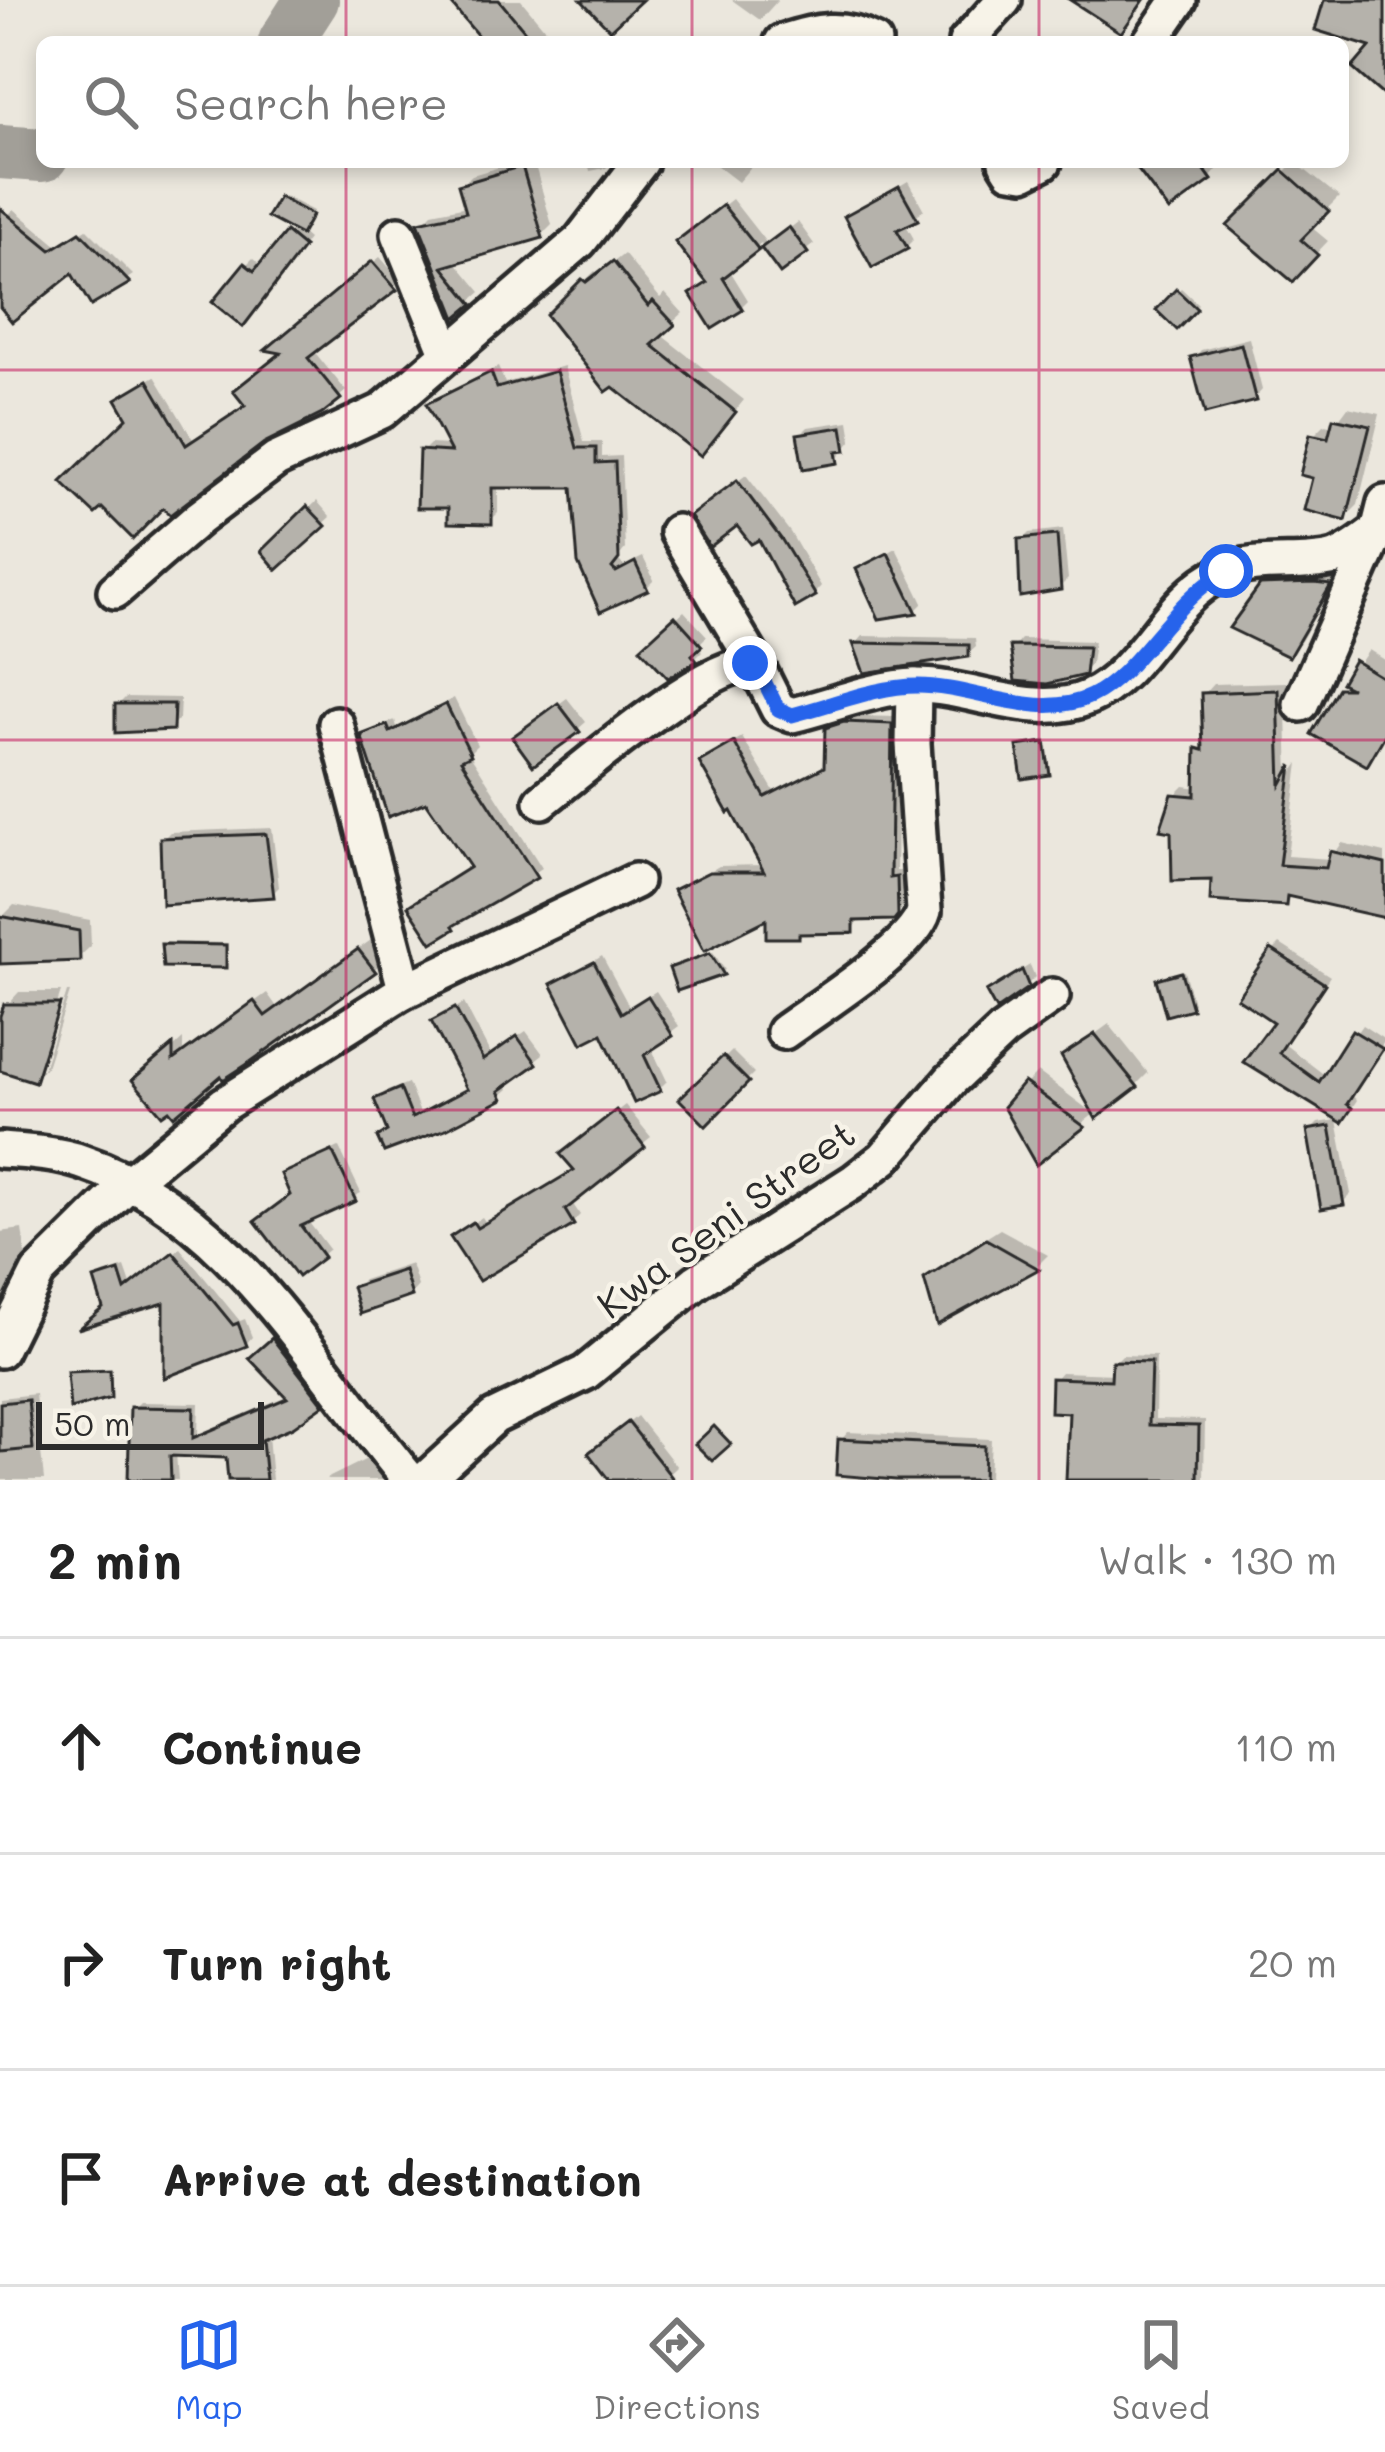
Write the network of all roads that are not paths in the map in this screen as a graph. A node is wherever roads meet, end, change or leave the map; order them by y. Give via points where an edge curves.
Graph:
1 (1004, 0) edge
2 (1179, 0) edge
3 (808, 36) edge
4 (863, 36) edge
5 (971, 36) edge
6 (1154, 36) edge
7 (635, 168) edge
8 (399, 234) dead end
9 (447, 352) junction
10 (1381, 517) edge
11 (677, 532) dead end
12 (115, 590) dead end
13 (756, 665) junction
14 (914, 686) junction
15 (1301, 704) dead end
16 (336, 724) dead end
17 (542, 801) dead end
18 (635, 881) dead end
19 (402, 992) junction
20 (1052, 996) dead end
21 (784, 1032) dead end
22 (0, 1150) edge
23 (130, 1182) junction
24 (0, 1349) edge
25 (410, 1480) edge
26 (425, 1480) edge

1 - 5 street
2 - 6 street
3 - 4 street
7 - 9 street via 580,241
8 - 9 street
9 - 12 street via 382,411 240,484
10 - 14 street via 1329,560 1254,564 1204,583 1091,697 1046,705
10 - 15 street
11 - 13 street
13 - 14 street via 778,709 792,715
13 - 17 street via 698,683
14 - 21 street via 920,923
16 - 19 street
18 - 19 street
19 - 23 street via 224,1104
20 - 26 street, Kwa Seni Street via 1003,1031 853,1182 695,1282 585,1373 494,1417
22 - 23 street via 52,1154
23 - 24 street via 38,1273
23 - 25 street via 194,1225 256,1287

